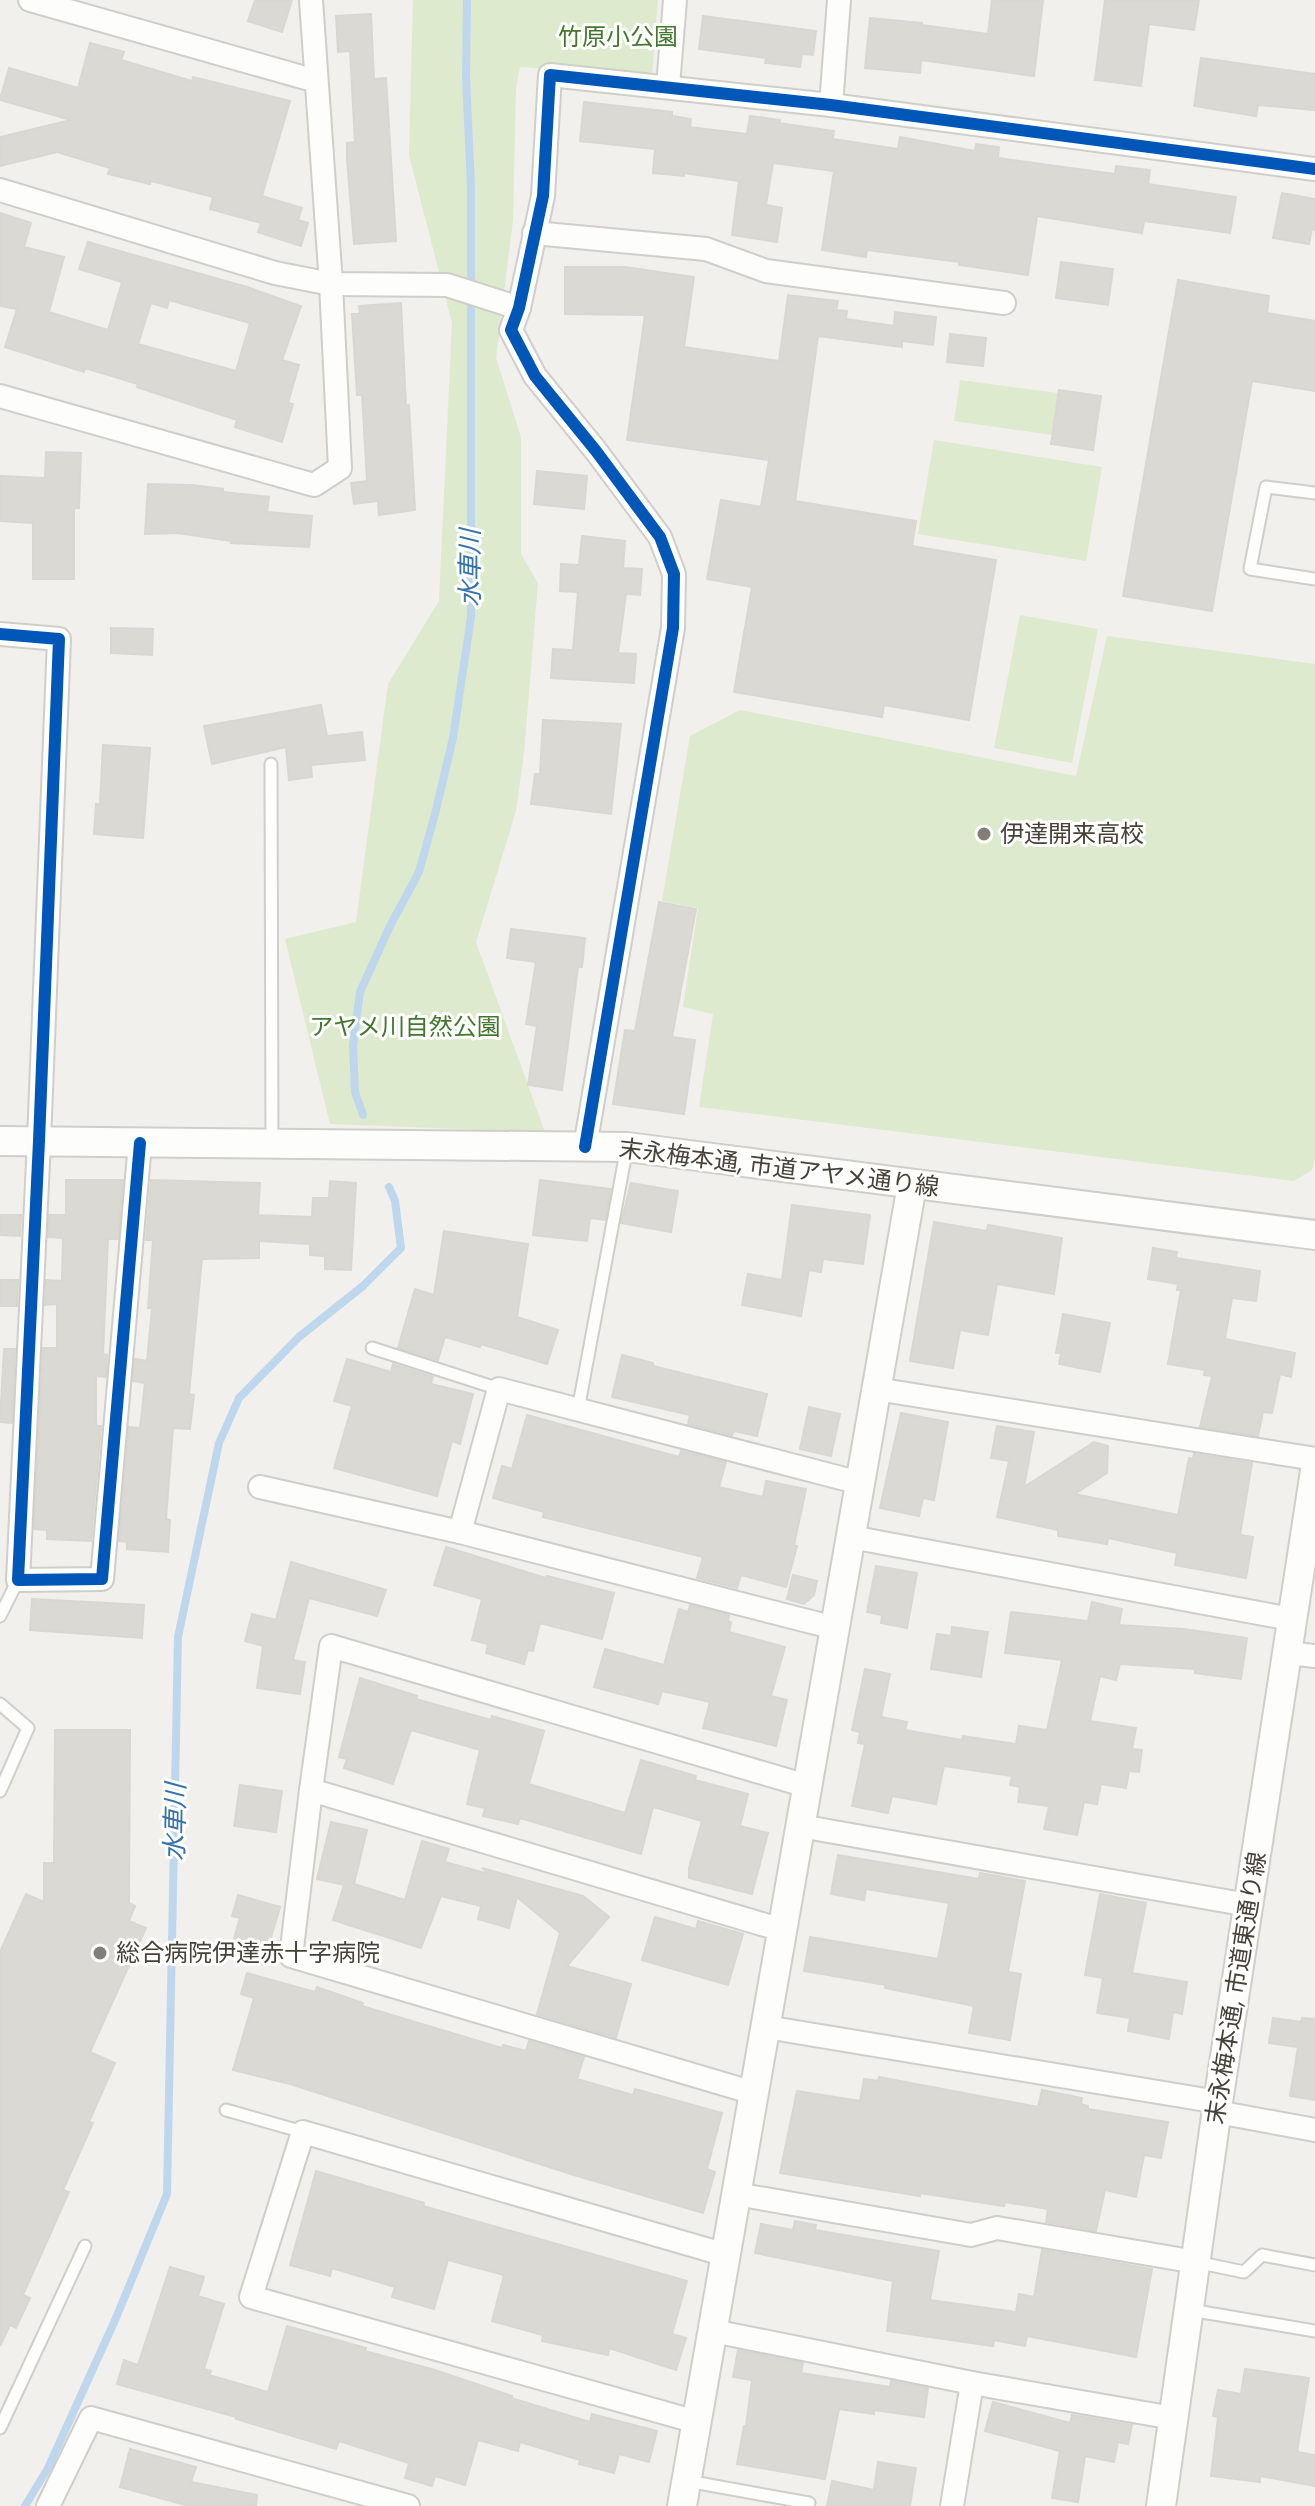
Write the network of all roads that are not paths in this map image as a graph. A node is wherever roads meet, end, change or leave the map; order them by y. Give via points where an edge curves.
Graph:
1 (30, 0) edge
2 (311, 0) edge
3 (675, 0) edge
4 (839, 0) edge
5 (316, 81) junction
6 (668, 86) junction
7 (831, 105) junction
8 (1315, 169) edge
9 (0, 190) edge
10 (534, 233) junction
11 (331, 284) junction
12 (1004, 303) dead end
13 (519, 308) junction
14 (0, 396) edge
15 (1315, 493) edge
16 (1315, 579) edge
17 (0, 634) edge
18 (271, 764) dead end
19 (0, 1141) edge
20 (39, 1141) junction
21 (140, 1143) junction
22 (272, 1144) junction
23 (585, 1147) junction
24 (627, 1147) junction
25 (912, 1185) junction
26 (1315, 1235) edge
27 (372, 1348) dead end
28 (499, 1389) junction
29 (876, 1389) junction
30 (578, 1410) junction
31 (1315, 1459) edge
32 (1315, 1471) edge
33 (860, 1483) junction
34 (260, 1487) dead end
35 (460, 1532) junction
36 (851, 1537) junction
37 (18, 1580) junction
38 (0, 1616) edge
39 (1291, 1619) junction
40 (835, 1628) junction
41 (1302, 1654) edge
42 (0, 1704) edge
43 (807, 1786) junction
44 (311, 1790) junction
45 (0, 1791) edge
46 (800, 1826) junction
47 (1248, 1905) junction
48 (782, 1930) junction
49 (766, 2027) junction
50 (754, 2093) junction
51 (1218, 2107) junction
52 (226, 2110) dead end
53 (1315, 2130) edge
54 (303, 2132) junction
55 (736, 2194) junction
56 (85, 2246) dead end
57 (726, 2255) junction
58 (1196, 2262) junction
59 (1315, 2265) edge
60 (1189, 2309) junction
61 (713, 2331) junction
62 (1315, 2331) edge
63 (972, 2383) junction
64 (1173, 2418) junction
65 (697, 2422) junction
66 (0, 2428) edge
67 (684, 2494) edge
68 (809, 2503) dead end
69 (48, 2506) edge
70 (408, 2506) edge
71 (952, 2506) edge
72 (1161, 2506) edge

1 - 5 street
2 - 5 street
3 - 6 street
4 - 7 street
5 - 11 street
6 - 7 street
6 - 10 street via 550,75 543,196
7 - 8 street
9 - 11 street via 275,273
10 - 12 street via 706,249 766,271
10 - 13 street
11 - 13 street via 447,285
11 - 14 street via 340,468 314,485
13 - 23 street via 511,330 535,376 660,537 674,574 673,628
15 - 16 lane via 1266,487 1250,569
17 - 20 street via 59,639
18 - 22 lane
19 - 20 street, 末永梅本通, 市道アヤメ通り線
20 - 21 street, 末永梅本通, 市道アヤメ通り線
20 - 37 street
21 - 22 street, 末永梅本通, 市道アヤメ通り線
21 - 37 street via 102,1579
22 - 23 street, 末永梅本通, 市道アヤメ通り線
23 - 24 street, 末永梅本通, 市道アヤメ通り線
24 - 25 street, 末永梅本通, 市道アヤメ通り線
24 - 30 lane
25 - 26 street, 末永梅本通, 市道アヤメ通り線
25 - 29 street
27 - 28 lane
28 - 30 street
28 - 35 street
29 - 31 street
29 - 33 street
30 - 33 street
32 - 39 street, 末永梅本通, 市道東通り線
33 - 36 street
34 - 35 street
35 - 40 street
36 - 39 street
36 - 40 street
37 - 38 lane
39 - 41 street, 末永梅本通, 市道東通り線
40 - 43 street
41 - 47 street, 末永梅本通, 市道東通り線
42 - 45 lane via 28,1728
43 - 44 street via 331,1646
43 - 46 street
44 - 48 street
44 - 50 street via 291,1956
46 - 47 street
46 - 48 street
47 - 51 street, 末永梅本通, 市道東通り線
48 - 49 street
49 - 50 street
49 - 51 street
50 - 55 street
51 - 53 street
51 - 58 street, 末永梅本通, 市道東通り線
52 - 54 lane
54 - 57 street
54 - 65 street via 251,2297
55 - 57 street
55 - 58 street via 971,2235 997,2228
56 - 66 lane
57 - 61 street
58 - 59 lane via 1244,2272 1262,2255
58 - 60 street, 末永梅本通, 市道東通り線
60 - 62 lane
60 - 64 street, 末永梅本通, 市道東通り線
61 - 63 street
61 - 65 street
63 - 64 street
63 - 71 street
64 - 72 street, 末永梅本通, 市道東通り線
65 - 67 street
67 - 68 lane
69 - 70 street via 91,2418

